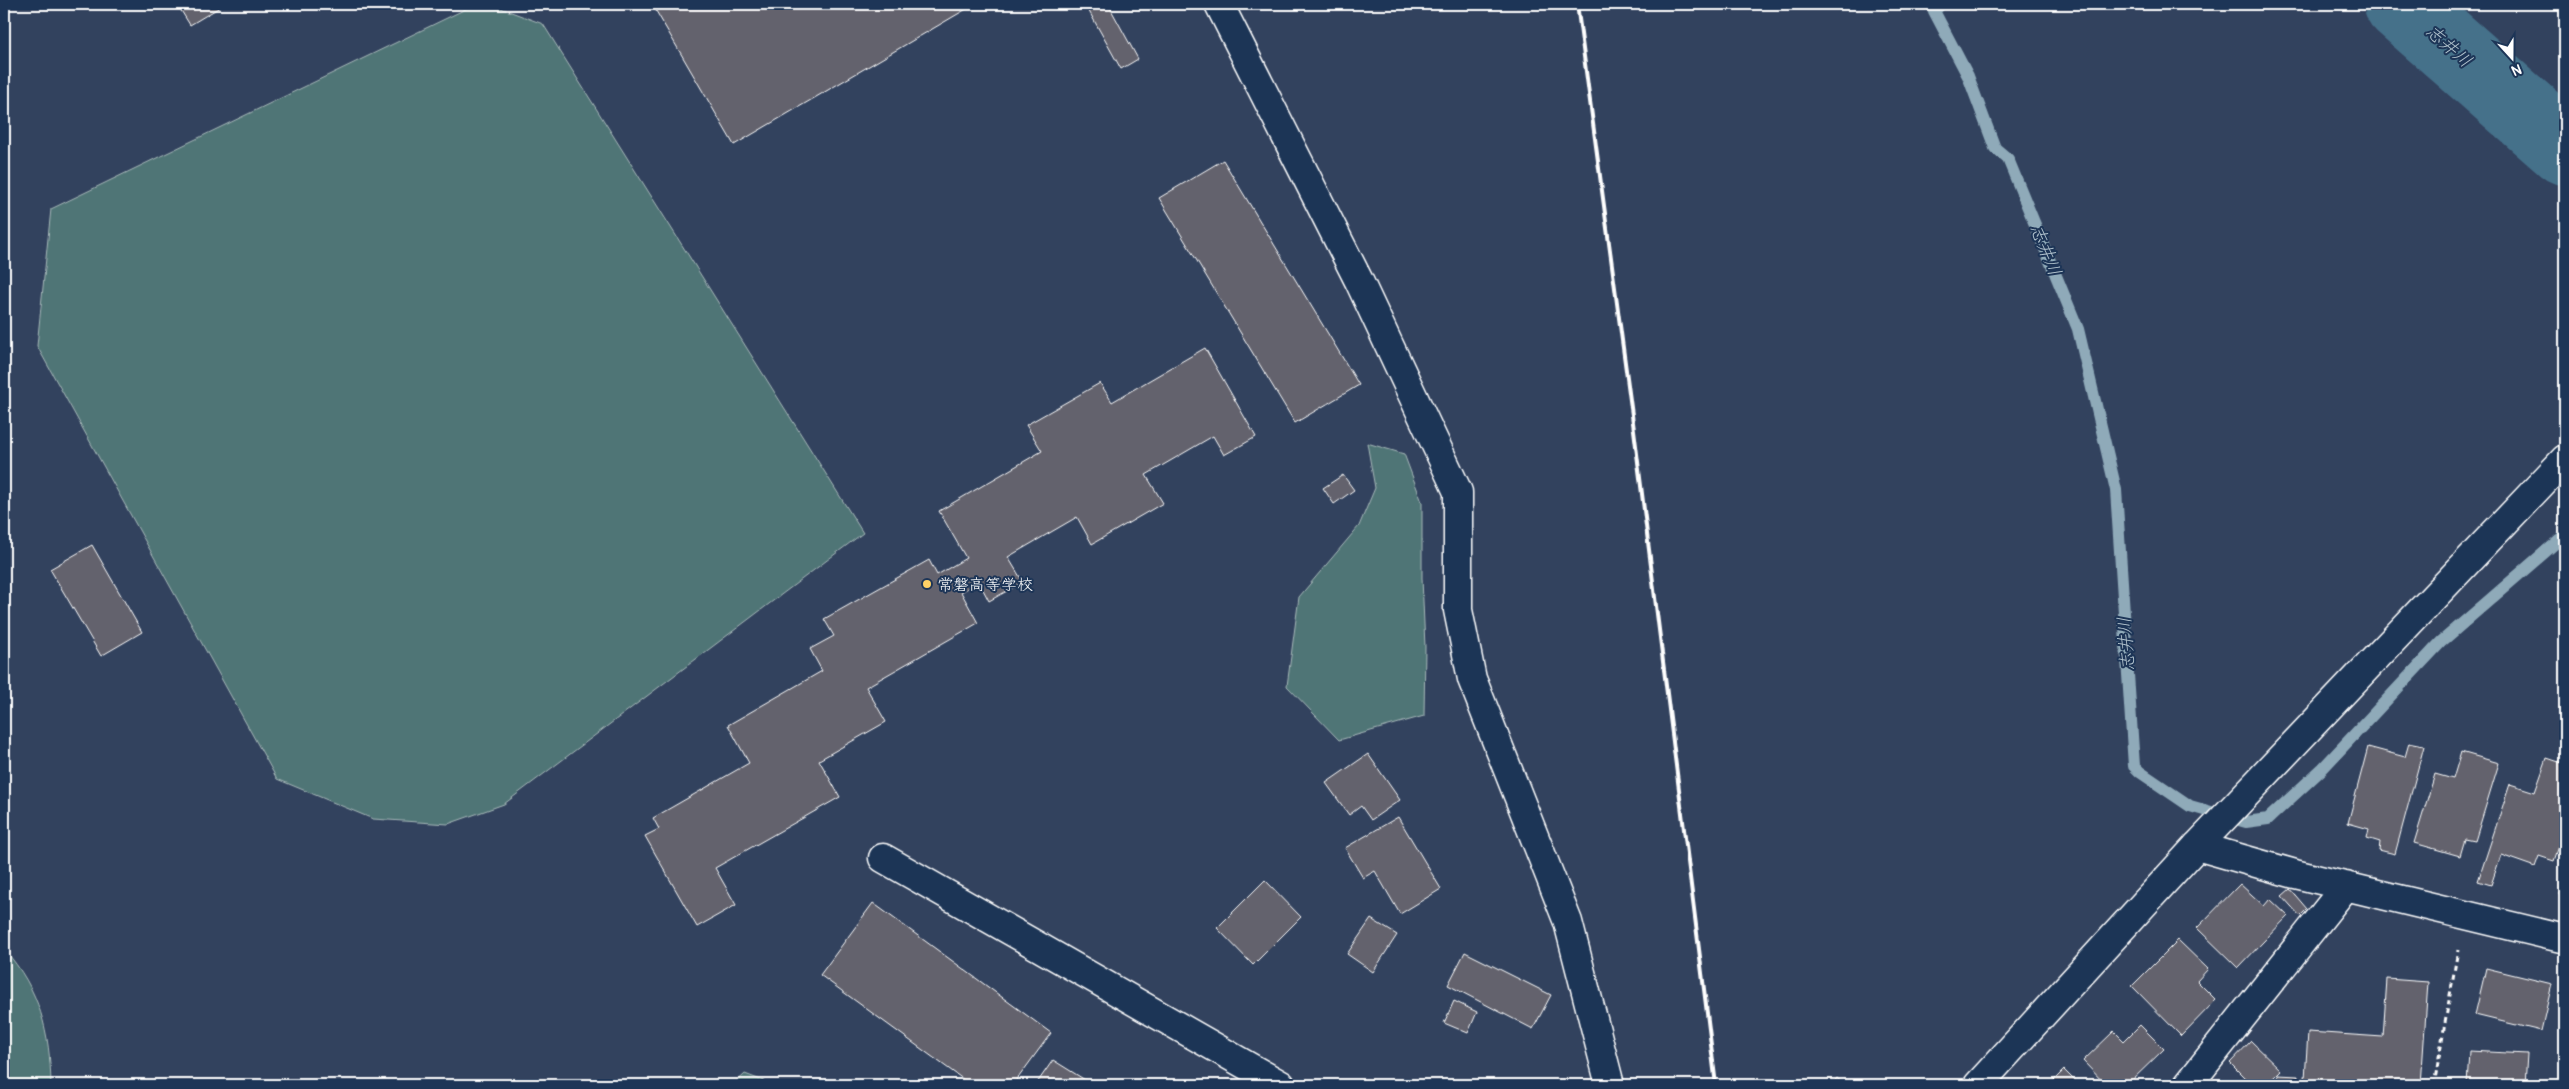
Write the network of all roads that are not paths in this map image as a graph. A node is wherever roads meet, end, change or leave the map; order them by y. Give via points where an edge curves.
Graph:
1 (1218, 4) edge
2 (2565, 459) edge
3 (2197, 846) junction
4 (884, 858) dead end
5 (2346, 886) junction
6 (2565, 939) edge
7 (1281, 1085) edge
8 (1610, 1085) edge
9 (1978, 1085) edge
10 (2188, 1085) edge

1 - 8 street via 1359,281 1458,492 1458,610 1472,679 1568,922
2 - 3 street
3 - 5 street
3 - 9 street
4 - 7 street
5 - 6 street
5 - 10 street

